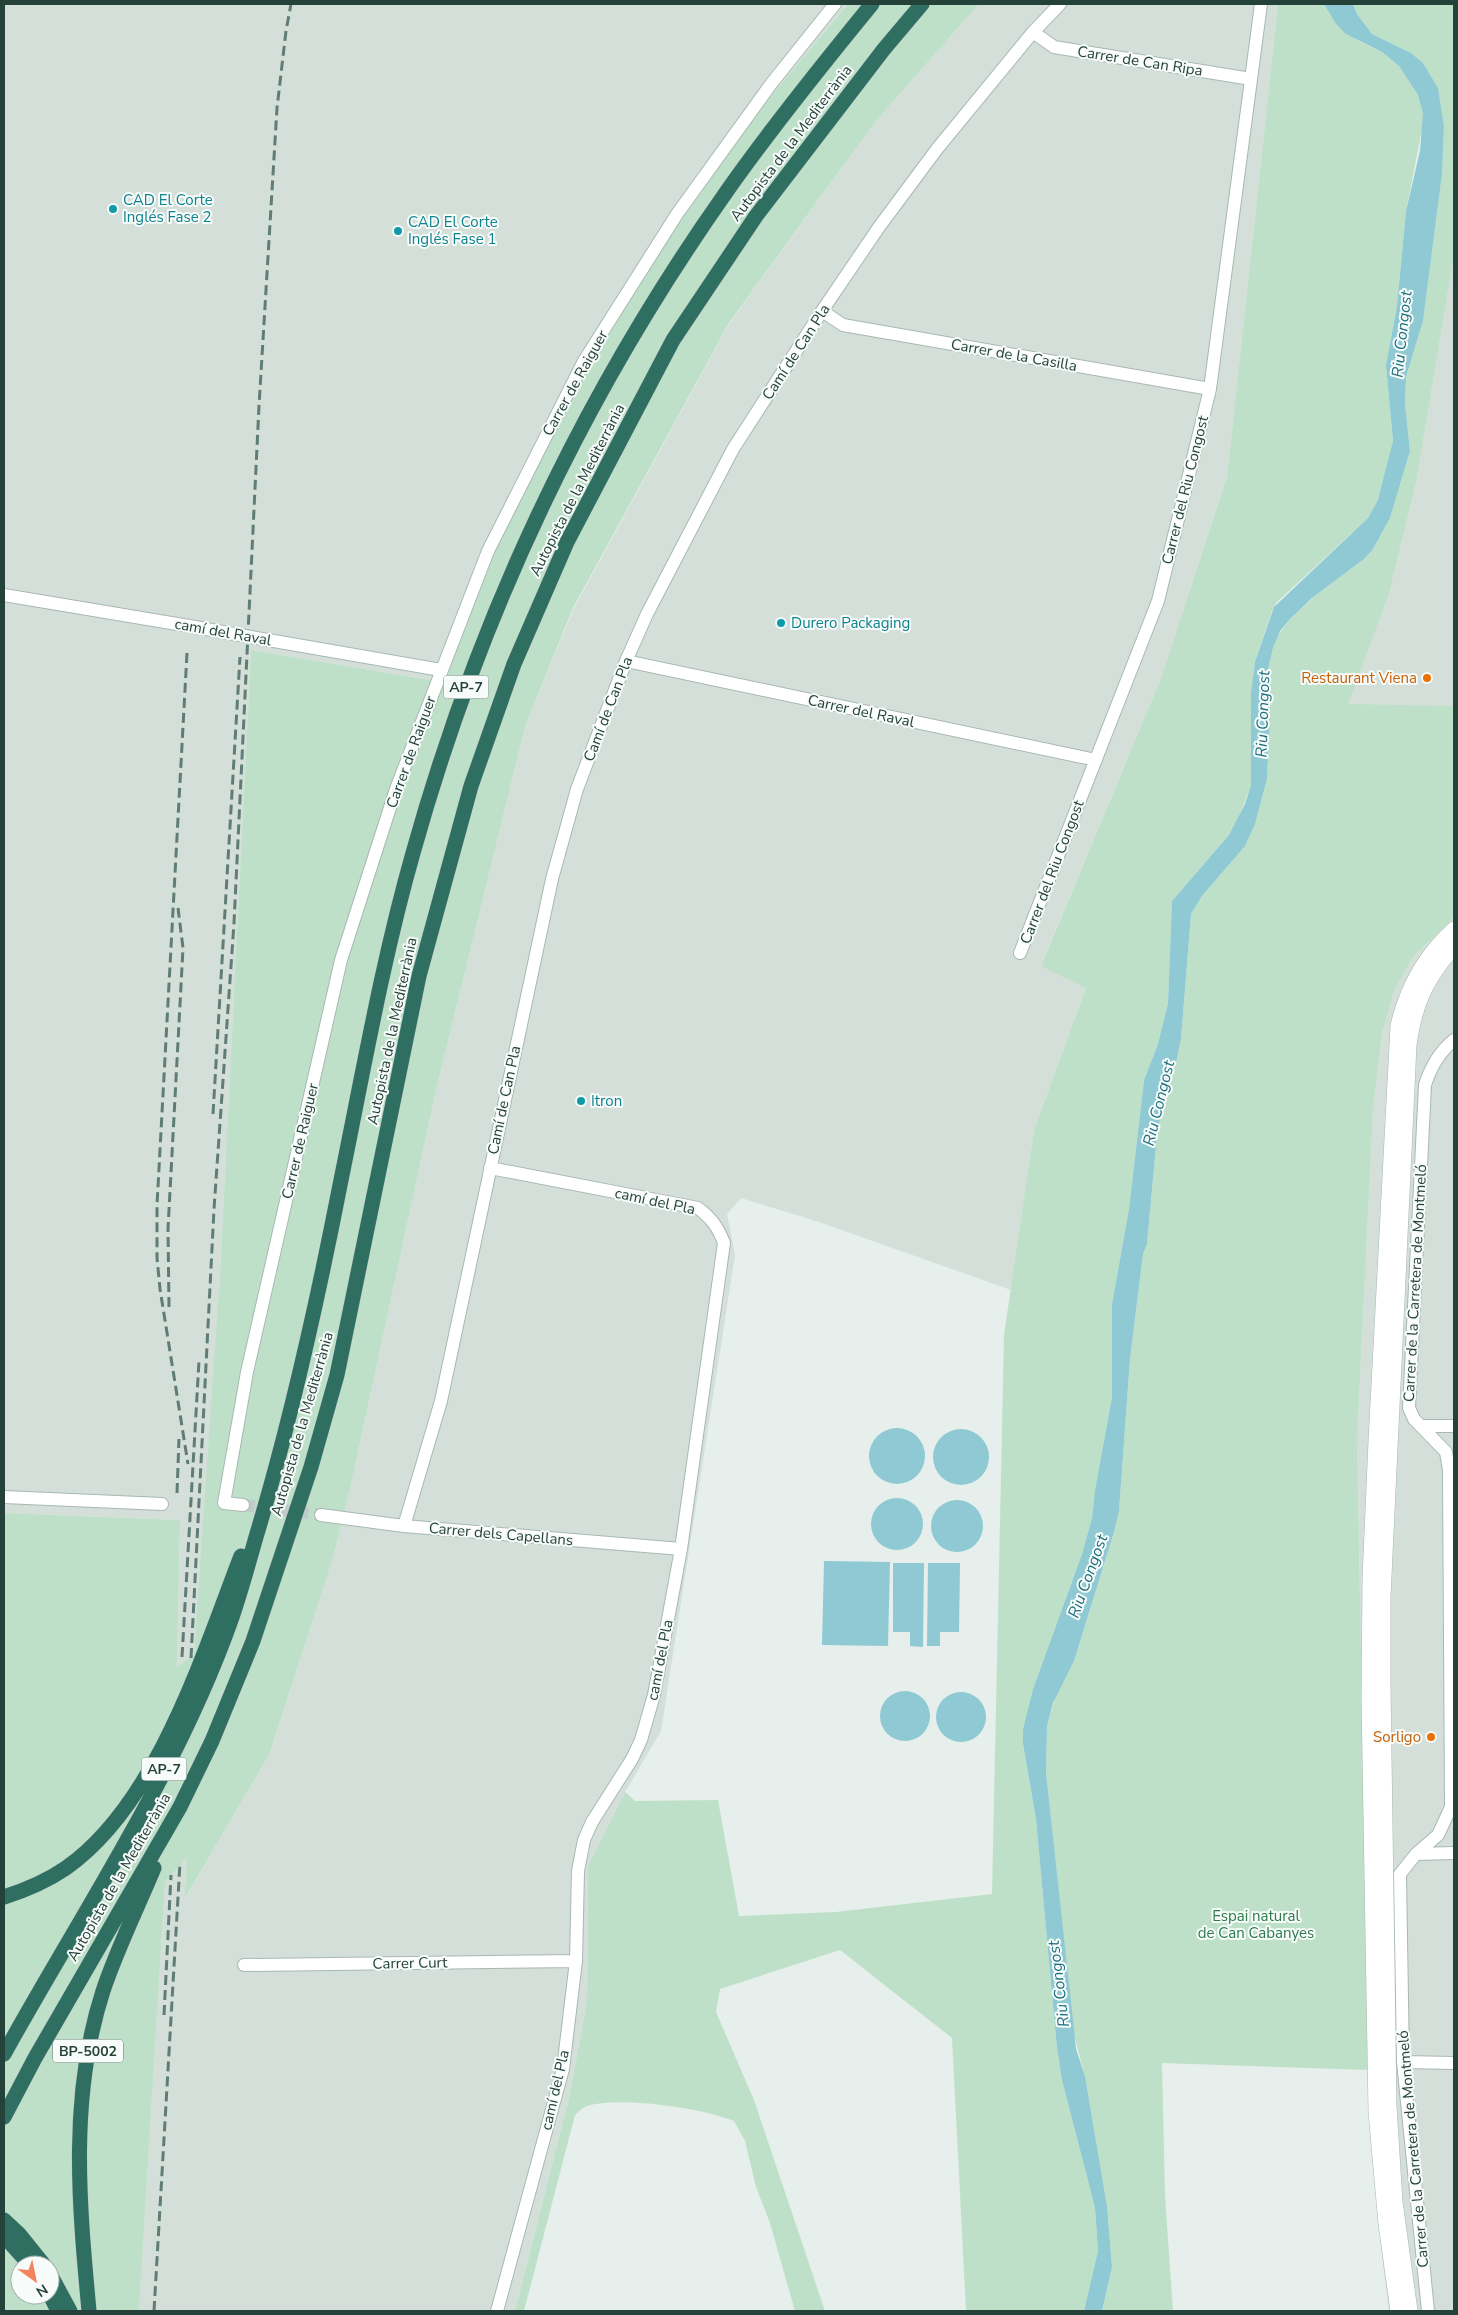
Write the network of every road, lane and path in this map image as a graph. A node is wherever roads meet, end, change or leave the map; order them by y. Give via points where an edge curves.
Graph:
1 (835, 4) edge
2 (872, 4) edge
3 (922, 4) edge
4 (1060, 4) edge
5 (1261, 4) edge
6 (1033, 32) junction
7 (1250, 79) junction
8 (822, 312) junction
9 (1210, 388) junction
10 (4, 594) edge
11 (626, 661) junction
12 (441, 670) junction
13 (1096, 760) junction
14 (1454, 929) edge
15 (1454, 947) edge
16 (1020, 954) dead end
17 (1454, 1040) edge
18 (490, 1168) junction
19 (1422, 1426) junction
20 (1454, 1426) edge
21 (278, 1463) junction
22 (4, 1497) edge
23 (162, 1504) dead end
24 (243, 1505) tunnel mouth
25 (322, 1515) tunnel mouth
26 (404, 1526) junction
27 (681, 1549) junction
28 (1452, 1641) edge
29 (180, 1807) junction
30 (1451, 1807) junction
31 (1454, 1825) edge
32 (1454, 1853) edge
33 (1416, 1854) junction
34 (4, 1897) edge
35 (576, 1961) junction
36 (244, 1965) dead end
37 (4, 2054) edge
38 (1403, 2062) junction
39 (1454, 2063) edge
40 (4, 2118) edge
41 (4, 2220) edge
42 (4, 2236) edge
43 (21, 2255) edge
44 (36, 2255) edge
45 (60, 2292) edge
46 (70, 2311) edge
47 (89, 2311) edge
48 (497, 2311) edge
49 (1398, 2311) edge
50 (1410, 2311) edge
51 (1428, 2311) edge

1 - 12 street, Carrer de Raiguer via 771,84 677,214 584,361 488,551
2 - 21 highway, Autopista de la Mediterrània / AP-7 via 730,186 648,310 563,462 495,614 464,692 408,872 372,1019 314,1314
3 - 29 highway, Autopista de la Mediterrània / AP-7 via 756,216 673,340 567,542 514,664 471,786 419,976 337,1375 311,1466 253,1641 212,1741
4 - 6 street, Camí de Can Pla
5 - 7 street, Carrer del Riu Congost
6 - 7 street, Carrer de Can Ripa via 1054,47
6 - 8 street, Camí de Can Pla via 937,148
7 - 9 street, Carrer del Riu Congost
8 - 9 street, Carrer de la Casilla via 843,325
8 - 11 street, Camí de Can Pla via 733,448
9 - 13 street, Carrer del Riu Congost via 1158,602
10 - 12 street, camí del Raval, bridge
11 - 13 street, Carrer del Raval
11 - 18 street, Camí de Can Pla via 589,755 565,830
12 - 24 street, Carrer de Raiguer via 396,789 341,960 247,1372 224,1503
13 - 16 street, Carrer del Riu Congost
14 - 49 street via 1420,970 1409,990 1398,1026 1371,1568 1369,1699 1376,2112
15 - 50 street via 1434,970 1421,993 1409,1045 1383,1597 1389,2106 1395,2202
17 - 19 street, Carrer de la Carretera de Montmeló via 1432,1065 1426,1085 1409,1408 1410,1415
18 - 26 street, Camí de Can Pla via 441,1401
18 - 27 street, camí del Pla via 698,1208 719,1228 724,1243
19 - 20 street
19 - 28 street, Carrer de la Carretera de Montmeló via 1446,1452 1449,1470
21 - 34 highway via 188,1693 141,1783 111,1825 82,1855 48,1879
21 - 37 highway, Autopista de la Mediterrània / AP-7 via 231,1619 199,1697 162,1774
22 - 23 street
25 - 26 street, Carrer dels Capellans
26 - 27 street, Carrer dels Capellans
27 - 35 street, camí del Pla via 654,1695 641,1740 584,1840 578,1871
28 - 30 street, Carrer de la Carretera de Montmeló
29 - 40 highway, Autopista de la Mediterrània / AP-7 via 35,2058
29 - 47 highway, BP-5002 via 106,1984 90,2044 80,2104 78,2154
30 - 31 street
30 - 33 street, Carrer de la Carretera de Montmeló via 1438,1835
32 - 33 street
33 - 38 street, Carrer de la Carretera de Montmeló via 1400,1874
35 - 36 street, Carrer Curt
35 - 48 street, camí del Pla via 563,2070
38 - 39 street
38 - 51 street, Carrer de la Carretera de Montmeló
41 - 44 highway
42 - 43 highway
45 - 46 highway

